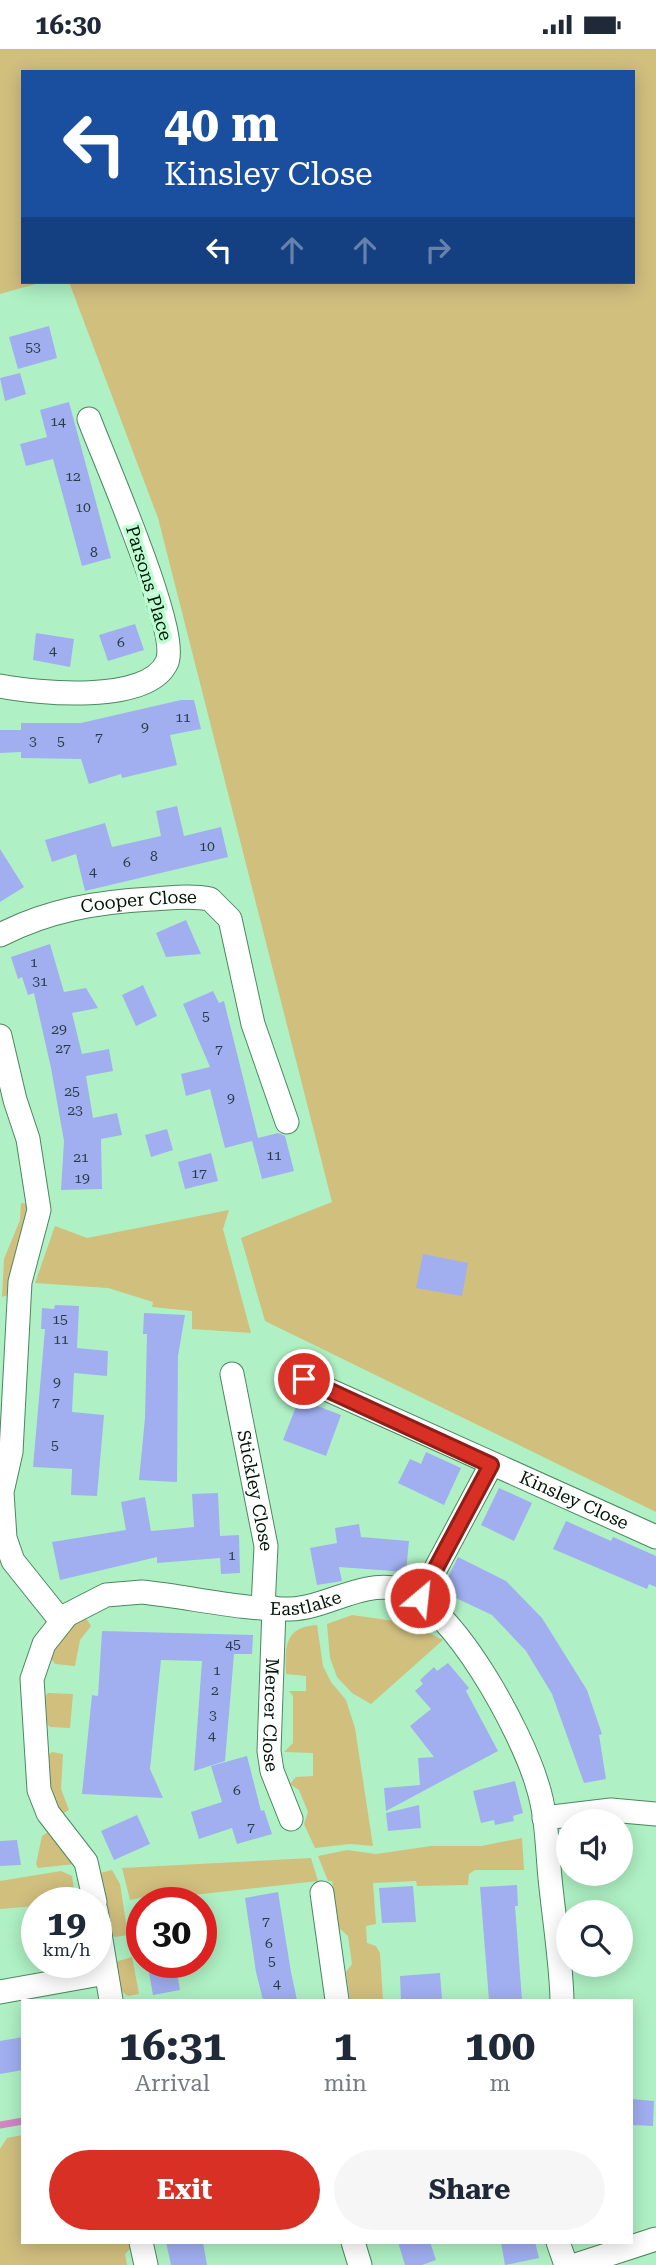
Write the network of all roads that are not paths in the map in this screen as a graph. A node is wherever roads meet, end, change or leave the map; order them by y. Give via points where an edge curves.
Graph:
1 (89, 419) dead end
2 (0, 685) edge
3 (0, 935) edge
4 (0, 1035) edge
5 (287, 1122) dead end
6 (232, 1374) dead end
7 (304, 1379) dead end
8 (491, 1465) junction
9 (656, 1537) edge
10 (3, 1546) edge
11 (420, 1598) junction
12 (269, 1608) junction
13 (61, 1621) junction
14 (656, 1814) edge
15 (544, 1818) junction
16 (292, 1819) dead end
17 (92, 1887) edge
18 (322, 1893) dead end
19 (78, 1978) edge
20 (107, 1978) edge
21 (0, 1992) edge
22 (111, 1999) edge
23 (337, 1999) edge
24 (562, 1999) edge
25 (656, 2239) edge
26 (141, 2244) edge
27 (354, 2244) edge
28 (559, 2244) edge
29 (146, 2265) edge
30 (360, 2265) edge
31 (566, 2265) edge
32 (576, 2265) edge

1 - 2 street, Parsons Place via 143,559 169,642 168,659 151,678 99,692 43,693
3 - 5 street, Cooper Close via 44,915 89,904 190,897 216,903 230,919 250,1016
4 - 10 street via 28,1139 39,1210 20,1282 11,1452 2,1492
6 - 12 street, Stickley Close via 266,1546
7 - 8 street, Kinsley Close
8 - 9 street, Kinsley Close
8 - 11 street
10 - 13 street
11 - 12 street, Eastlake via 398,1589 375,1588 319,1605
11 - 15 street, Eastlake via 448,1622 470,1652 522,1746
12 - 13 street, Eastlake via 118,1593 95,1599
12 - 16 street, Mercer Close via 269,1751 272,1771
13 - 17 street, Eastlake via 39,1653 32,1679 36,1772 45,1807 88,1867
14 - 15 street via 611,1810
15 - 24 street, Eastlake
18 - 23 street
19 - 21 street
20 - 22 street
25 - 32 street
26 - 29 street
27 - 30 street
28 - 31 street

